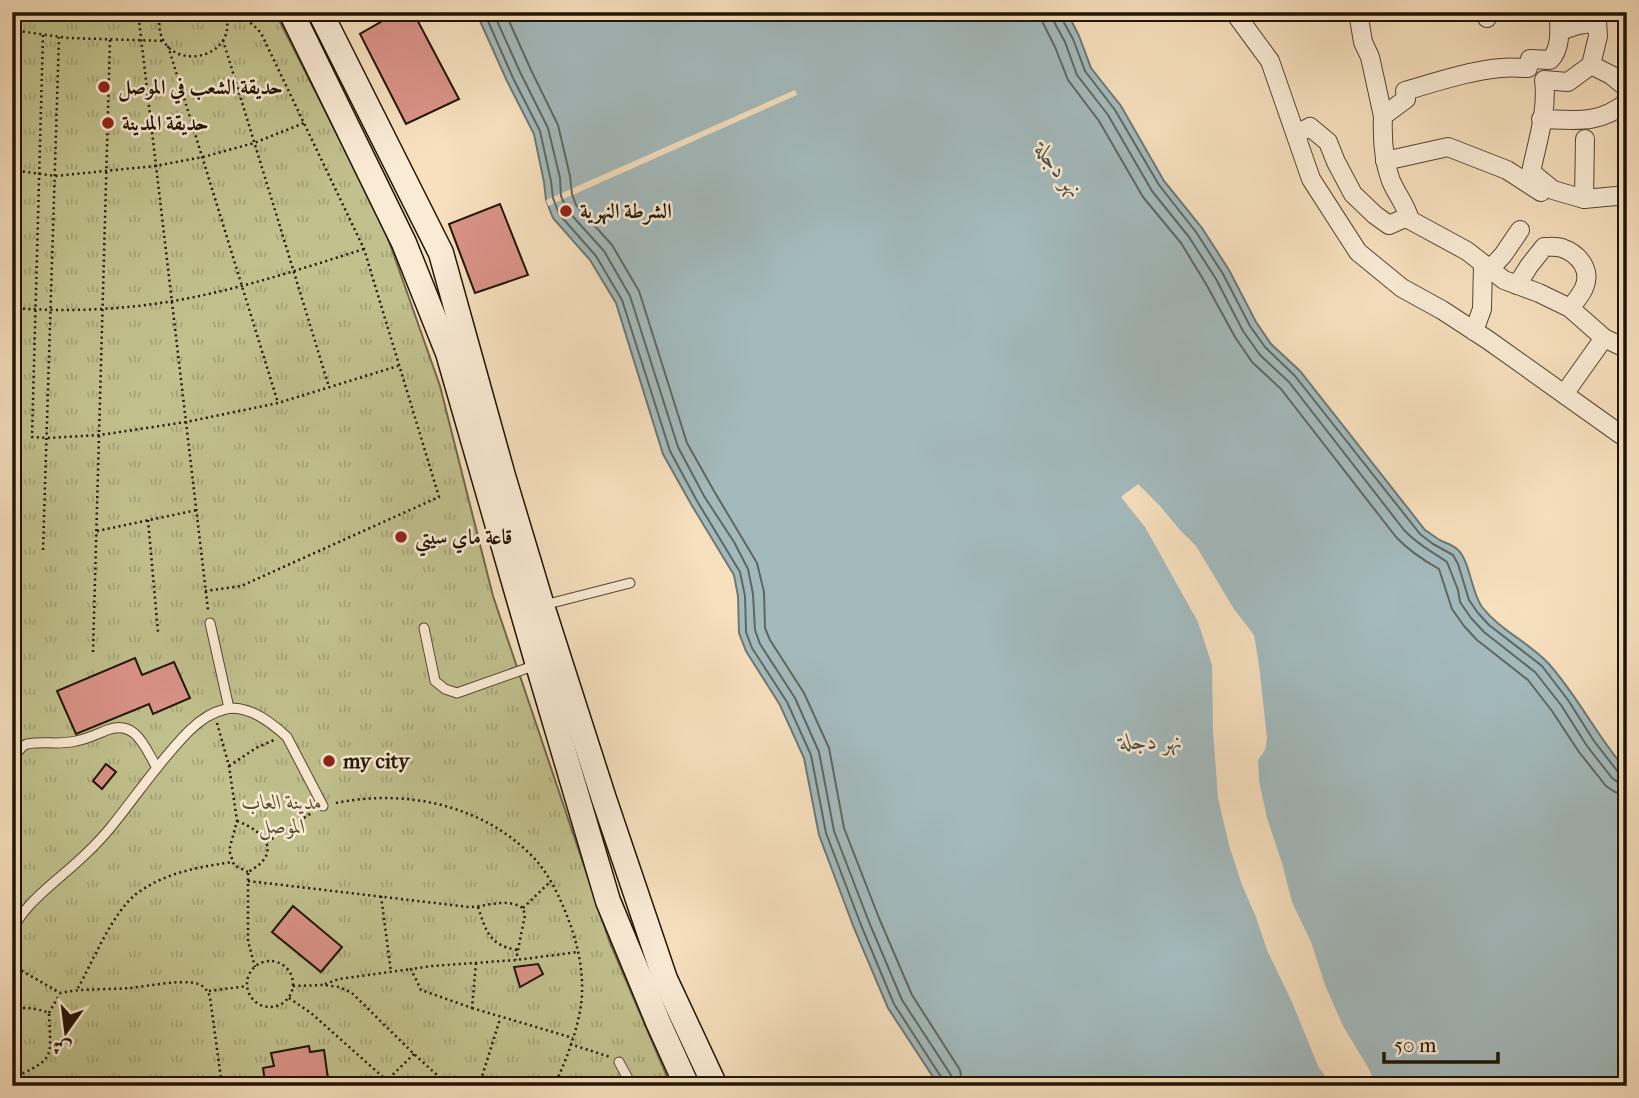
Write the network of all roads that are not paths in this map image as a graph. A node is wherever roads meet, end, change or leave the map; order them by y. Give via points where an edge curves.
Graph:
1 (291, 12) edge
2 (320, 12) edge
3 (1234, 12) edge
4 (1358, 12) edge
5 (1559, 12) edge
6 (1559, 31) junction
7 (1591, 65) junction
8 (1627, 88) edge
9 (1627, 102) edge
10 (1383, 116) junction
11 (1541, 119) junction
12 (1296, 134) junction
13 (1585, 139) dead end
14 (1385, 161) junction
15 (1627, 194) edge
16 (1584, 199) junction
17 (1627, 208) edge
18 (1410, 220) junction
19 (1520, 230) dead end
20 (1486, 266) junction
21 (1517, 285) junction
22 (1570, 308) junction
23 (1474, 331) junction
24 (1604, 338) junction
25 (1627, 349) edge
26 (1565, 395) junction
27 (1627, 439) edge
28 (630, 583) dead end
29 (542, 606) junction
30 (210, 623) road end
31 (424, 628) dead end
32 (538, 665) junction
33 (229, 708) junction
34 (12, 758) edge
35 (157, 768) junction
36 (604, 799) junction
37 (323, 806) road end
38 (580, 808) junction
39 (12, 932) edge
40 (619, 1062) road end
41 (632, 1086) edge
42 (687, 1086) edge
43 (715, 1086) edge

1 - 32 main road via 404,243 448,353
2 - 29 main road via 441,253
3 - 12 street via 1270,61
4 - 10 street
5 - 6 street
6 - 7 street via 1597,22
6 - 10 street via 1556,54 1550,60 1530,59 1528,68 1474,72 1405,90 1406,99
7 - 8 street
7 - 11 street via 1568,82 1544,80
9 - 11 street via 1592,120
10 - 14 street
11 - 16 street via 1531,172 1553,190
12 - 18 street via 1310,127 1328,142 1353,194 1375,215 1389,225
12 - 23 street via 1311,179 1358,252 1402,288
13 - 16 street
14 - 17 street via 1448,147 1507,170 1532,187 1588,211
14 - 18 street
15 - 16 street
18 - 20 street
19 - 20 street via 1503,255
20 - 21 street
20 - 23 street via 1482,309
21 - 22 street
21 - 22 street via 1544,247 1560,247 1577,256 1586,275
22 - 24 street
23 - 26 street
24 - 25 street
24 - 26 street
26 - 27 street
28 - 29 lane
29 - 36 main road
30 - 33 lane
31 - 32 lane via 435,681 457,693
32 - 38 main road
33 - 35 lane via 190,730
33 - 37 lane via 256,714 287,737
34 - 35 lane via 27,744 68,743 123,727 135,733
35 - 39 lane via 109,830 38,896
36 - 38 main road
36 - 43 main road via 665,979
38 - 42 main road via 608,901
40 - 41 lane

